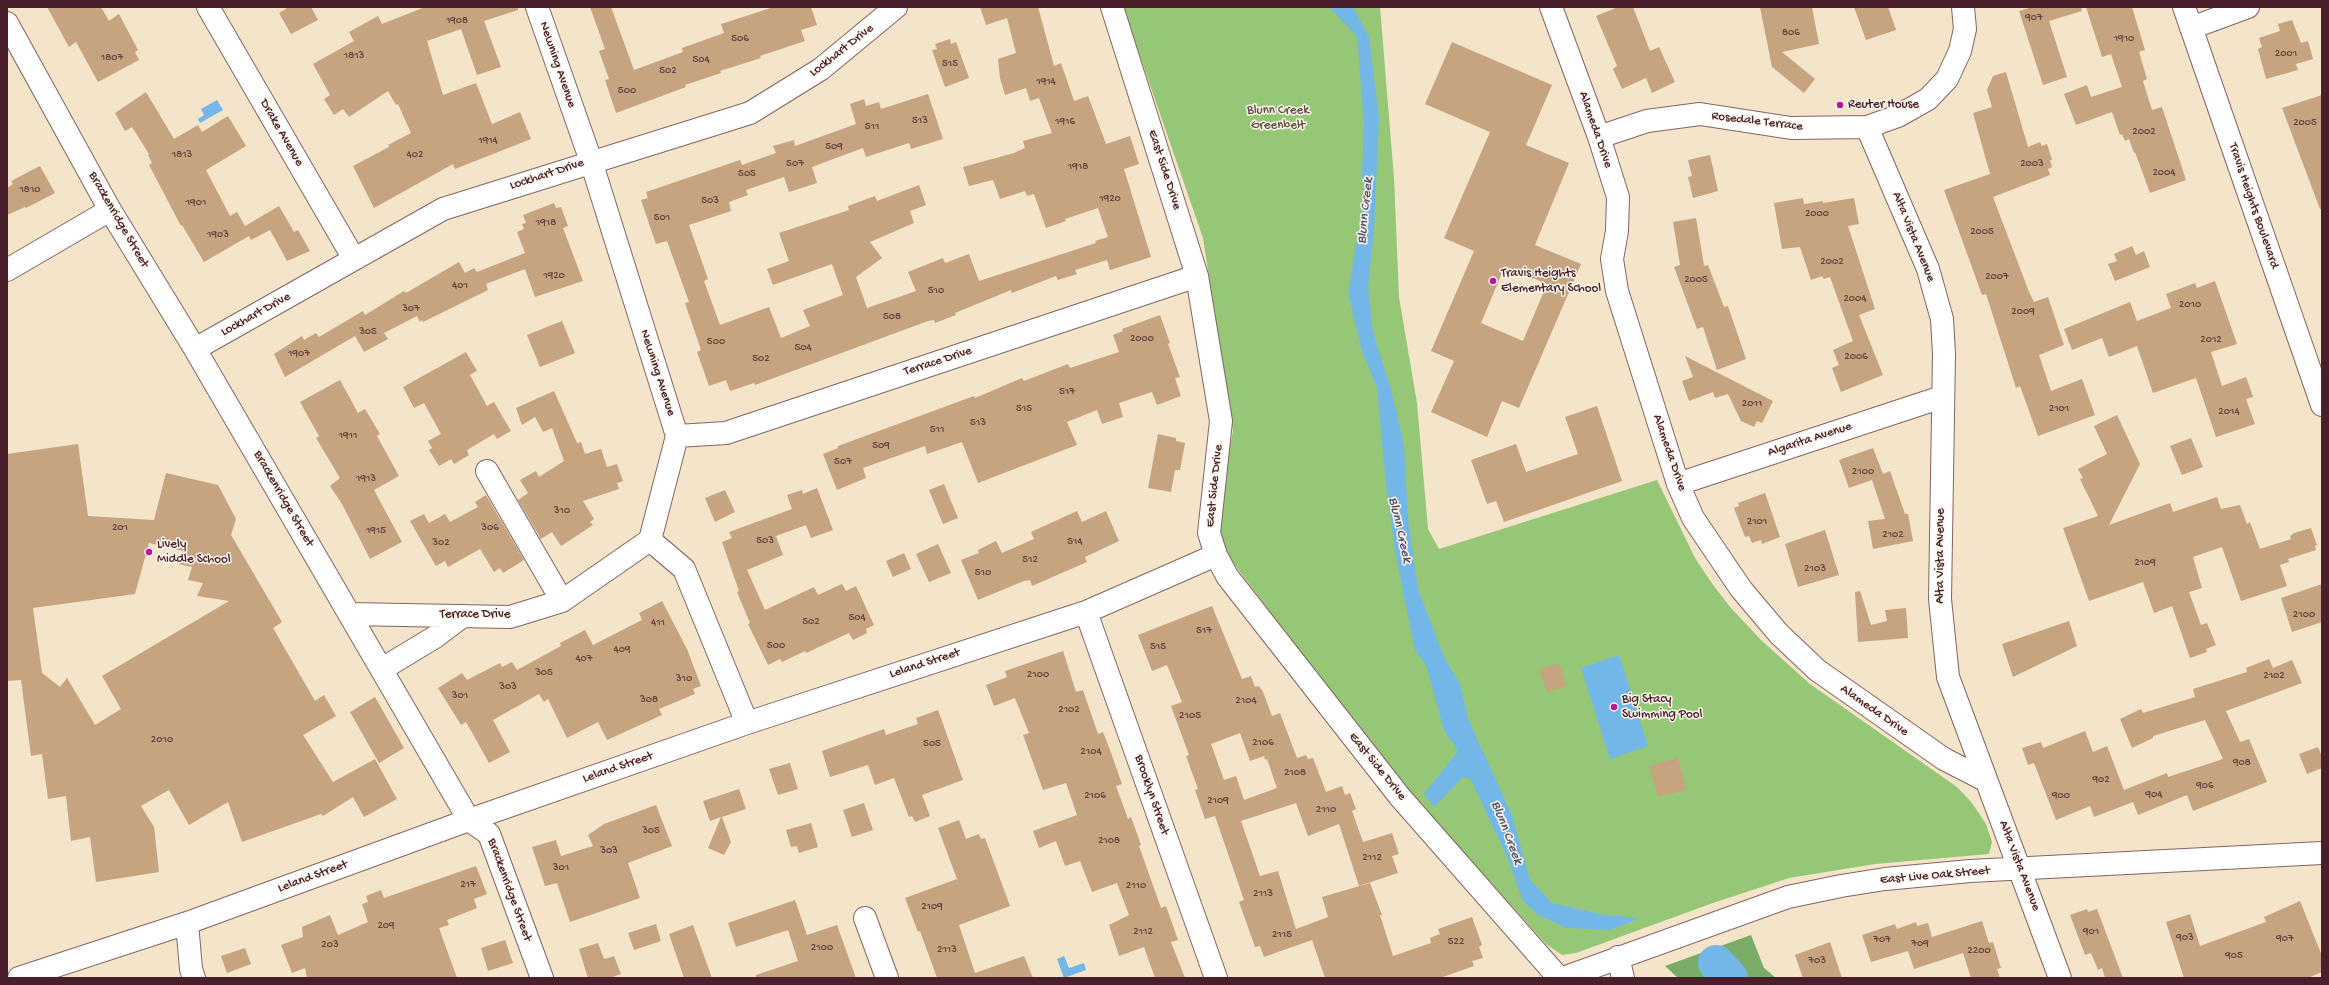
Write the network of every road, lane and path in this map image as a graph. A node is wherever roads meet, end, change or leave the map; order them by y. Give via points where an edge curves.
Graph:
1 (208, 7) edge
2 (537, 7) edge
3 (896, 7) edge
4 (1112, 7) edge
5 (1551, 7) edge
6 (1963, 7) edge
7 (2184, 7) edge
8 (2248, 7) edge
9 (7, 23) edge
10 (2191, 28) junction
11 (1867, 127) junction
12 (1599, 136) junction
13 (591, 161) junction
14 (110, 210) junction
15 (354, 260) junction
16 (7, 270) edge
17 (1197, 276) junction
18 (196, 349) junction
19 (1942, 397) junction
20 (2322, 405) edge
21 (677, 436) junction
22 (487, 471) dead end
23 (1678, 484) junction
24 (650, 540) junction
25 (1216, 555) junction
26 (562, 601) junction
27 (1086, 612) junction
28 (350, 614) junction
29 (462, 616) junction
30 (382, 669) junction
31 (747, 723) junction
32 (1984, 780) junction
33 (468, 820) junction
34 (2322, 852) edge
35 (2020, 868) junction
36 (865, 918) dead end
37 (187, 923) junction
38 (1618, 957) junction
39 (19, 978) edge
40 (194, 978) edge
41 (542, 978) edge
42 (887, 978) edge
43 (1216, 978) edge
44 (1559, 978) edge
45 (1563, 978) edge
46 (1623, 978) edge
47 (2060, 978) edge

1 - 15 street, Drake Avenue
2 - 13 street, Newning Avenue
3 - 13 street, Lockhart Drive via 821,69 750,113
4 - 17 street, East Side Drive
5 - 12 street, Alameda Drive
6 - 11 street, Rosedale Terrace via 1965,29 1962,43 1947,79 1928,99 1898,116
7 - 10 street, Travis Heights Boulevard
8 - 10 street
9 - 14 street, Brackenridge Street
10 - 20 street, Travis Heights Boulevard
11 - 12 street, Rosedale Terrace via 1791,128 1700,114 1647,121
11 - 19 street, Alta Vista Avenue via 1928,269 1942,320
12 - 23 street, Alameda Drive via 1618,197 1617,231 1612,259 1617,291
13 - 15 street, Lockhart Drive via 443,209
13 - 21 street, Newning Avenue
14 - 16 street
14 - 18 street, Brackenridge Street
15 - 18 street, Lockhart Drive
17 - 21 street, Terrace Drive via 726,433
17 - 25 street, East Side Drive via 1221,421 1209,532
18 - 28 street, Brackenridge Street
19 - 23 street, Algarita Avenue
19 - 32 street, Alta Vista Avenue via 1940,599 1948,677
21 - 24 street
22 - 26 street
23 - 32 street, Alameda Drive via 1693,518 1741,589 1779,634 1817,670 1944,759
24 - 26 street, Terrace Drive
24 - 31 street via 684,569
25 - 27 street, Leland Street
25 - 44 street, East Side Drive via 1227,576 1400,797
26 - 29 street, Terrace Drive via 510,617
27 - 31 street, Leland Street
27 - 43 street, Brooklyn Street
28 - 29 street, Terrace Drive
28 - 30 street, Brackenridge Street
29 - 30 street via 435,637
30 - 33 street, Brackenridge Street
31 - 33 street, Leland Street
32 - 35 street, Alta Vista Avenue
33 - 37 street, Leland Street
33 - 41 street, Brackenridge Street via 489,834
34 - 35 street, East Live Oak Street
35 - 38 street, East Live Oak Street via 1885,879 1788,897
35 - 47 street, Alta Vista Avenue
36 - 42 street
37 - 39 street, Leland Street
37 - 40 street
38 - 45 street, East Live Oak Street
38 - 46 street

